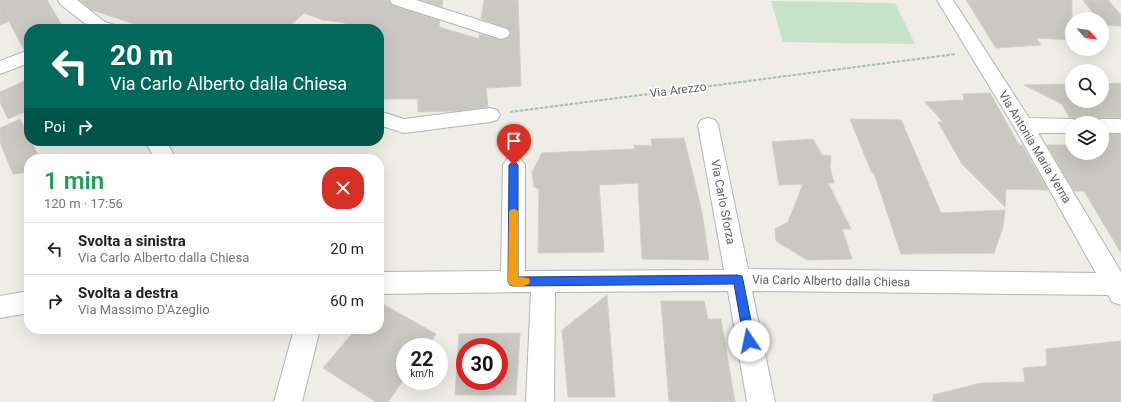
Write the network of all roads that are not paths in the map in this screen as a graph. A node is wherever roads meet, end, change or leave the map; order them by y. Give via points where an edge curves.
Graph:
1 (66, 0) edge
2 (398, 0) edge
3 (454, 0) edge
4 (945, 0) edge
5 (451, 17) junction
6 (95, 24) edge
7 (501, 33) dead end
8 (24, 58) edge
9 (0, 68) edge
10 (490, 115) road end
11 (384, 120) edge
12 (708, 125) dead end
13 (1023, 125) junction
14 (1065, 126) edge
15 (1109, 126) edge
16 (1121, 126) edge
17 (514, 165) dead end
18 (738, 280) junction
19 (543, 281) junction
20 (513, 282) junction
21 (384, 283) edge
22 (1119, 288) edge
23 (24, 303) edge
24 (0, 307) edge
25 (306, 334) edge
26 (288, 402) edge
27 (540, 402) edge
28 (761, 402) edge

1 - 6 street
2 - 5 street
3 - 5 street
4 - 13 street, Via Antonia Maria Verna
5 - 7 street
8 - 9 street
10 - 11 street via 404,126
12 - 18 street, Via Carlo Sforza
13 - 14 street
13 - 22 street, Via Antonia Maria Verna
15 - 16 street
17 - 20 street
18 - 19 street, Via Carlo Alberto dalla Chiesa
18 - 22 street, Via Carlo Alberto dalla Chiesa
18 - 28 street, Via Carlo Sforza
19 - 20 street, Via Carlo Alberto dalla Chiesa
19 - 27 street
20 - 21 street, Via Carlo Alberto dalla Chiesa
23 - 24 street
25 - 26 street

